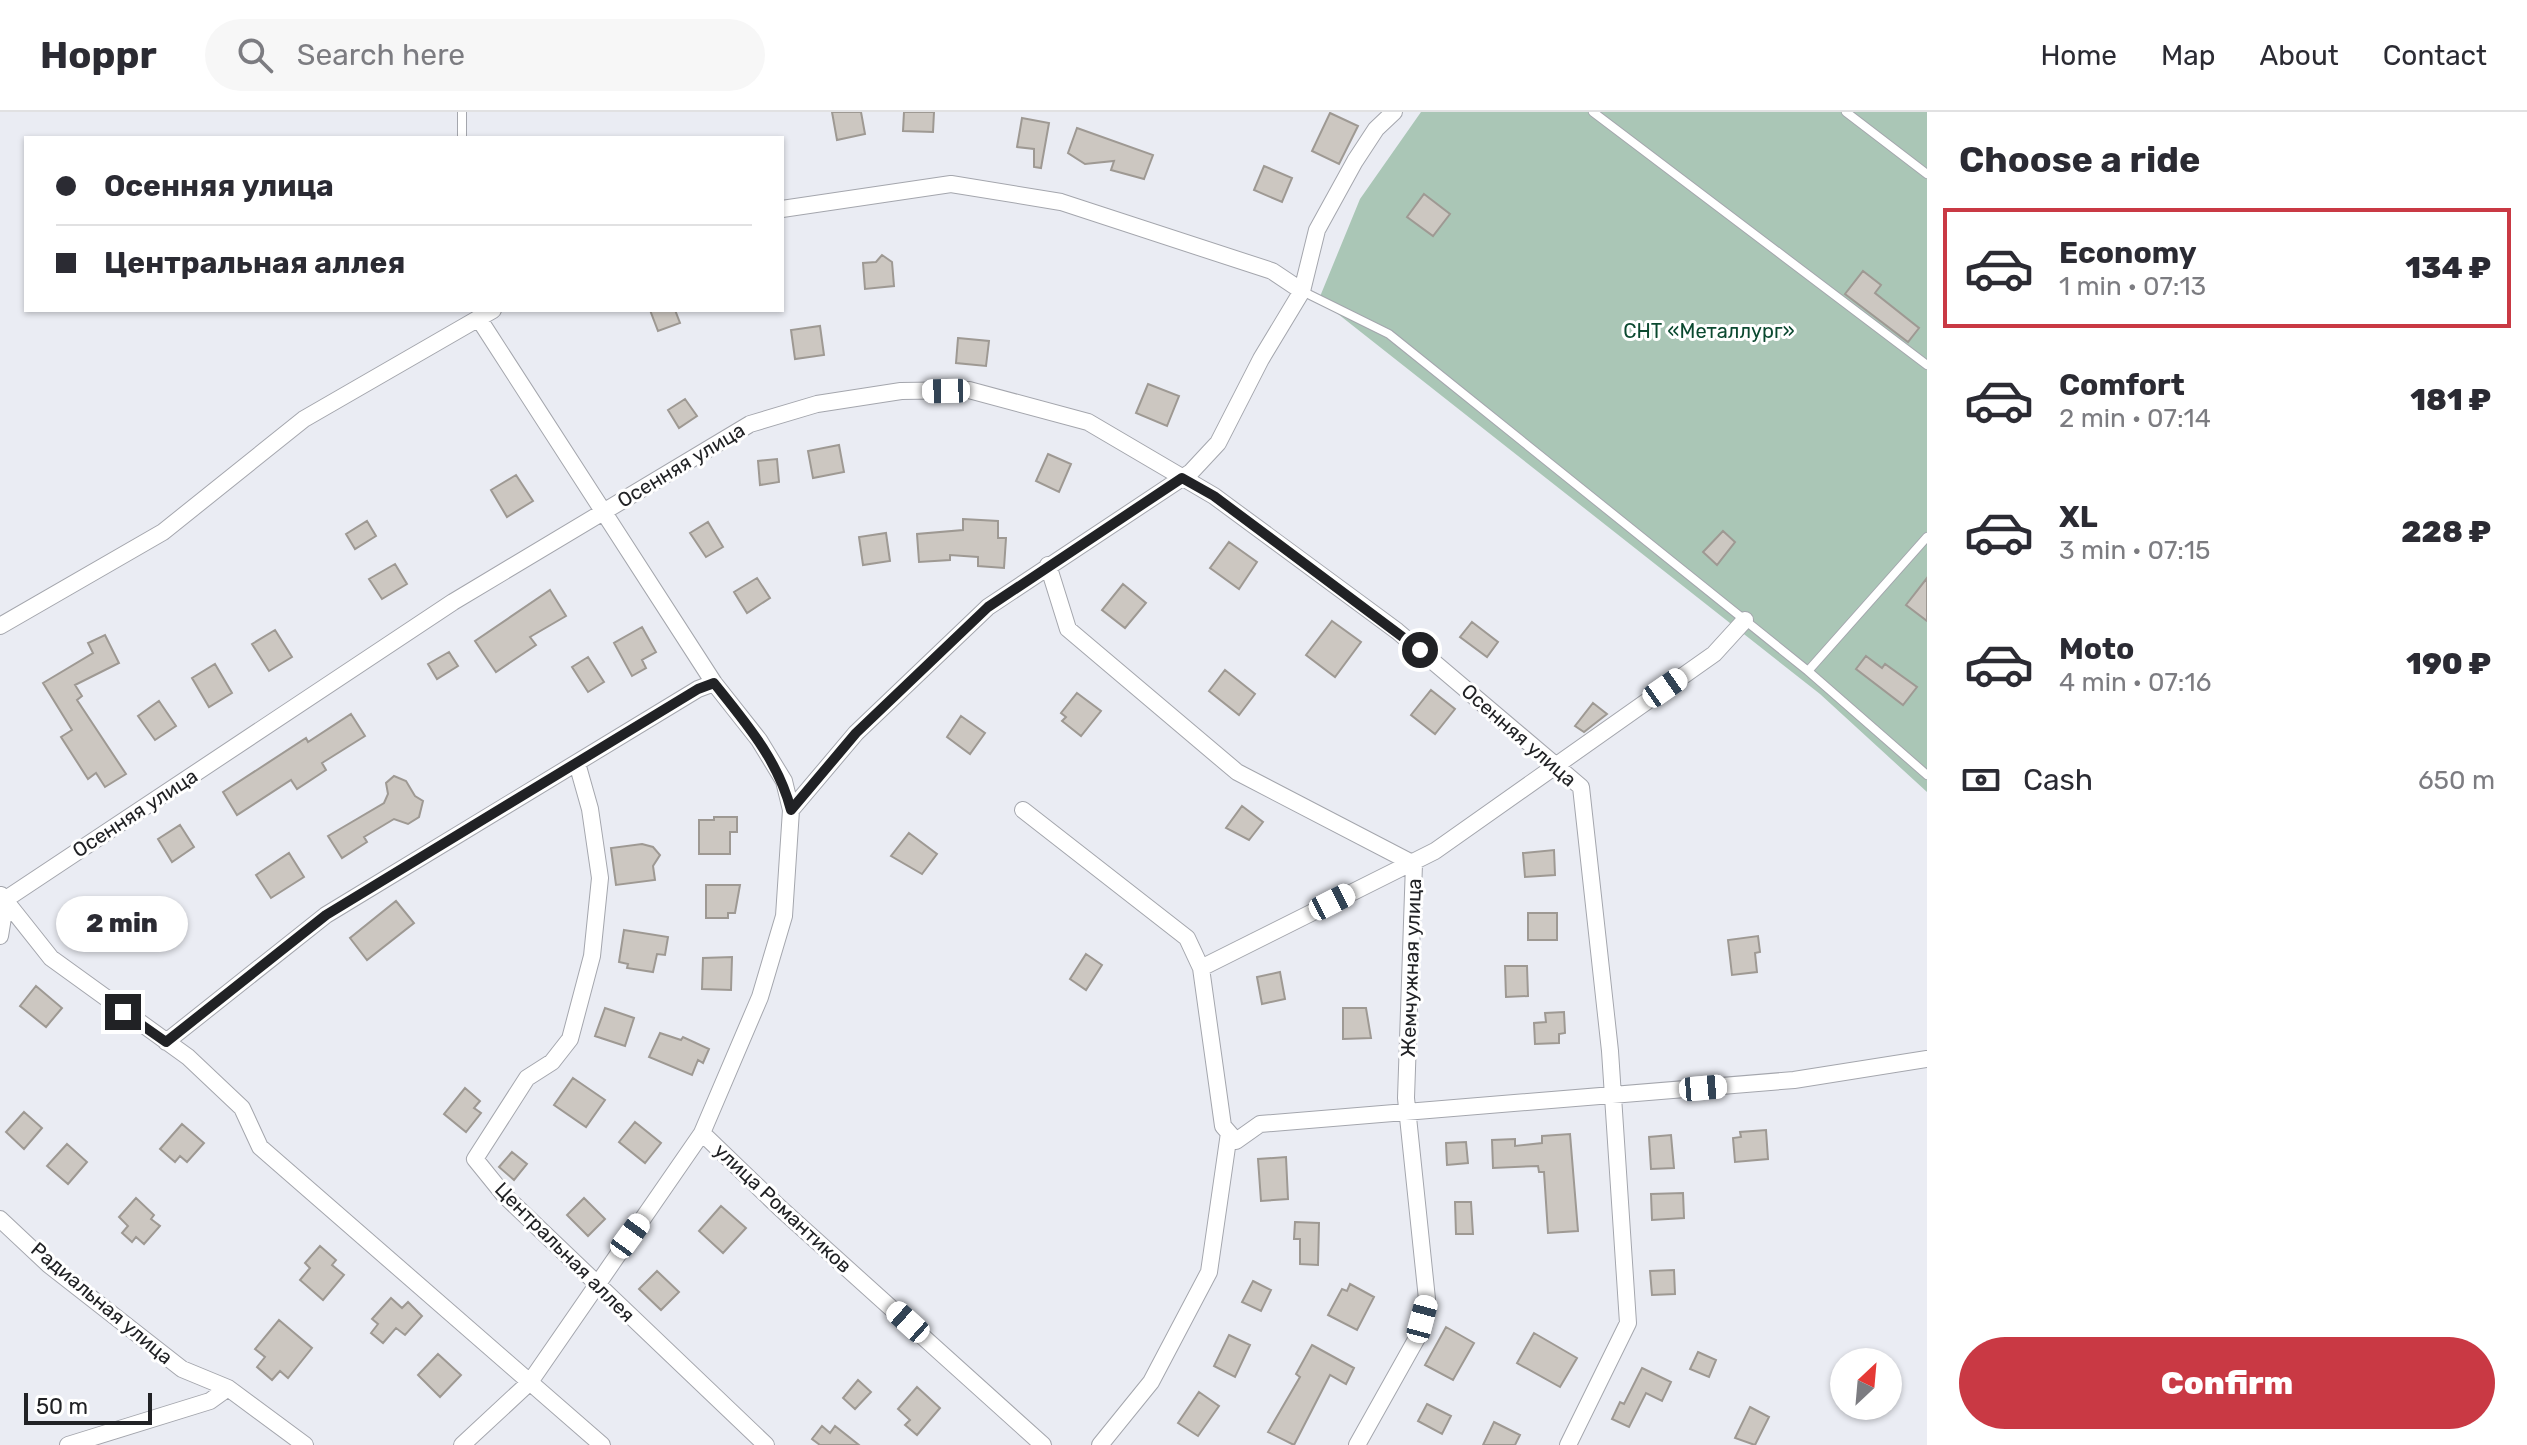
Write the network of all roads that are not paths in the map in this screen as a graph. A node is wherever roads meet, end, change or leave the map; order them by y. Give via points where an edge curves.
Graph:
1 (462, 112) edge
2 (1394, 112) edge
3 (1593, 112) edge
4 (1846, 112) edge
5 (462, 136) edge
6 (1927, 174) edge
7 (784, 209) edge
8 (1302, 291) junction
9 (483, 313) edge
10 (1927, 365) edge
11 (1182, 478) junction
12 (603, 511) junction
13 (1927, 537) edge
14 (1048, 565) junction
15 (1745, 620) junction
16 (0, 626) edge
17 (1808, 671) junction
18 (714, 683) junction
19 (577, 763) junction
20 (1554, 764) junction
21 (1927, 775) edge
22 (791, 810) junction
23 (1023, 810) dead end
24 (1411, 863) junction
25 (3, 896) edge
26 (0, 936) edge
27 (1201, 968) junction
28 (166, 1042) junction
29 (1927, 1059) edge
30 (1613, 1095) junction
31 (1407, 1112) junction
32 (702, 1133) junction
33 (1229, 1133) junction
34 (0, 1219) edge
35 (595, 1284) junction
36 (530, 1382) junction
37 (228, 1388) junction
38 (68, 1445) edge
39 (305, 1445) edge
40 (462, 1445) edge
41 (602, 1445) edge
42 (766, 1445) edge
43 (1043, 1445) edge
44 (1100, 1445) edge
45 (1357, 1445) edge
46 (1568, 1445) edge

1 - 5 lane
2 - 8 street via 1376,129 1317,230
3 - 10 lane
4 - 6 lane
7 - 8 street via 951,184 1061,202 1272,271
8 - 11 street via 1218,443
8 - 15 lane via 1389,334
9 - 12 street
9 - 16 street via 304,419 163,532
11 - 12 street, Осенняя улица via 1088,422 969,390 901,391 817,404 750,424
11 - 14 street
11 - 20 street, Осенняя улица via 1397,631
12 - 18 street
12 - 25 street, Осенняя улица via 453,602
13 - 17 lane
14 - 22 street via 988,607 874,716
14 - 24 street, Жемчужная улица via 1068,629 1237,772
15 - 17 lane
15 - 20 street via 1714,654
17 - 21 lane
18 - 19 street
18 - 22 street via 784,781
19 - 28 street via 326,915
19 - 35 street, Центральная аллея via 600,878 592,956 570,1039 552,1062 527,1078 475,1159
20 - 24 street
20 - 30 street, Осенняя улица via 1581,787
22 - 32 street, улица Романтиков via 784,916 760,997
23 - 27 street via 1187,938
24 - 27 street
24 - 31 street, Жемчужная улица
25 - 26 street
25 - 28 street via 51,958
27 - 33 street via 1223,1126
28 - 36 street via 242,1108 260,1147
29 - 30 street via 1794,1080
30 - 31 street
30 - 46 street, Осенняя улица via 1628,1323
31 - 33 street via 1260,1124 1236,1141
31 - 45 street, Жемчужная улица via 1427,1299 1417,1338
32 - 35 street
32 - 43 street, улица Романтиков
33 - 44 street via 1209,1272 1151,1382
34 - 37 street, Радиальная улица via 49,1265 182,1369
35 - 36 street
35 - 42 street, Центральная аллея
36 - 40 street
36 - 41 street
37 - 38 street via 210,1401
37 - 39 street, Радиальная улица

